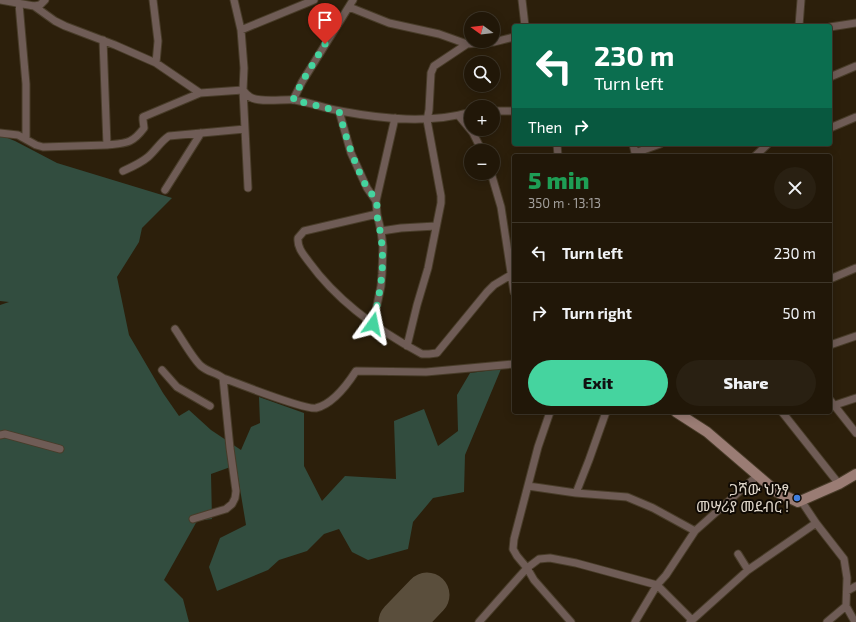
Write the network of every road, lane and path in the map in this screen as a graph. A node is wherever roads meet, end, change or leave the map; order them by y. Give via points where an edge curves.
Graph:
1 (0, 0) edge
2 (45, 0) edge
3 (153, 0) edge
4 (234, 0) edge
5 (314, 0) edge
6 (353, 0) edge
7 (522, 0) edge
8 (801, 0) edge
9 (11, 1) edge
10 (19, 4) junction
11 (34, 6) junction
12 (349, 7) junction
13 (856, 23) edge
14 (525, 24) edge
15 (799, 24) edge
16 (832, 26) edge
17 (241, 30) junction
18 (512, 38) edge
19 (103, 40) junction
20 (500, 40) edge
21 (464, 43) edge
22 (464, 46) edge
23 (156, 63) junction
24 (856, 66) edge
25 (832, 76) edge
26 (243, 90) junction
27 (200, 93) junction
28 (293, 100) junction
29 (512, 110) edge
30 (339, 111) junction
31 (500, 111) edge
32 (464, 114) edge
33 (459, 116) junction
34 (856, 117) edge
35 (395, 118) junction
36 (427, 120) junction
37 (832, 127) edge
38 (245, 130) junction
39 (0, 133) edge
40 (201, 133) junction
41 (26, 139) junction
42 (478, 144) edge
43 (107, 145) junction
44 (655, 146) edge
45 (766, 146) edge
46 (637, 154) edge
47 (757, 154) edge
48 (123, 171) dead end
49 (493, 180) edge
50 (248, 188) dead end
51 (165, 190) dead end
52 (376, 201) junction
53 (377, 214) junction
54 (436, 226) junction
55 (381, 232) junction
56 (512, 268) edge
57 (856, 268) edge
58 (512, 274) edge
59 (832, 278) edge
60 (373, 324) junction
61 (175, 329) dead end
62 (856, 336) edge
63 (832, 344) edge
64 (407, 346) junction
65 (512, 364) edge
66 (162, 370) dead end
67 (223, 378) junction
68 (856, 398) edge
69 (832, 403) edge
70 (210, 406) dead end
71 (549, 414) edge
72 (605, 414) edge
73 (679, 414) edge
74 (784, 414) edge
75 (856, 433) edge
76 (0, 435) edge
77 (60, 450) dead end
78 (856, 474) edge
79 (758, 475) junction
80 (838, 484) junction
81 (528, 486) junction
82 (576, 493) junction
83 (802, 502) junction
84 (193, 519) dead end
85 (816, 523) junction
86 (695, 531) junction
87 (738, 554) dead end
88 (527, 568) junction
89 (748, 570) junction
90 (657, 585) junction
91 (856, 586) edge
92 (846, 591) junction
93 (846, 606) junction
94 (691, 621) edge
95 (479, 622) edge
96 (572, 622) edge
97 (635, 622) edge
98 (828, 622) edge
99 (855, 622) edge

1 - 9 street
2 - 11 street
3 - 23 street via 158,41
4 - 17 street
5 - 17 street
6 - 12 street
7 - 14 street
8 - 15 street
9 - 10 street
10 - 11 street
10 - 41 street via 26,84
11 - 19 street via 55,21
12 - 21 street via 389,22
12 - 28 street
13 - 16 street
17 - 26 street
18 - 20 street
19 - 23 street
19 - 43 street
22 - 36 street via 434,66 431,73
23 - 27 street
24 - 25 street
26 - 27 street
26 - 28 street via 254,99
26 - 38 street
27 - 43 street via 143,117 144,128 131,141
28 - 30 street
29 - 31 street
30 - 35 street
30 - 52 street via 351,153
32 - 33 street
33 - 36 street
33 - 42 street
34 - 37 street
35 - 36 street
35 - 52 street
36 - 54 street via 441,196
38 - 40 street
38 - 50 street
39 - 41 street via 18,135
40 - 48 street via 169,136 148,157
40 - 51 street
41 - 43 street via 43,146
44 - 46 street
45 - 47 street
49 - 56 street via 501,207
52 - 53 street
53 - 55 street
53 - 60 street via 304,231 298,241 299,247 331,289
54 - 55 street
54 - 64 street via 428,268
55 - 60 street via 381,286
57 - 59 street
58 - 64 street via 487,292 437,353 422,354
60 - 64 street
61 - 67 street via 200,365
62 - 63 street
65 - 67 street via 426,372 356,371 350,381 329,402 314,408
66 - 70 street via 177,387
67 - 84 street via 235,498 226,509
68 - 69 street
69 - 75 street
71 - 81 street
72 - 82 street
73 - 79 main road via 707,432
74 - 80 street
76 - 77 street via 5,434
78 - 80 main road
79 - 83 main road via 777,492
79 - 86 street
80 - 83 main road
81 - 82 street
81 - 88 street via 513,549
82 - 86 street via 636,500
83 - 85 street
85 - 89 street
85 - 92 street via 844,559
86 - 90 street
87 - 89 street
88 - 90 street via 539,559 550,558
88 - 95 street
88 - 96 street via 534,580
89 - 94 street
90 - 94 street
90 - 97 street
91 - 92 street
92 - 93 street
93 - 98 street
93 - 99 street

